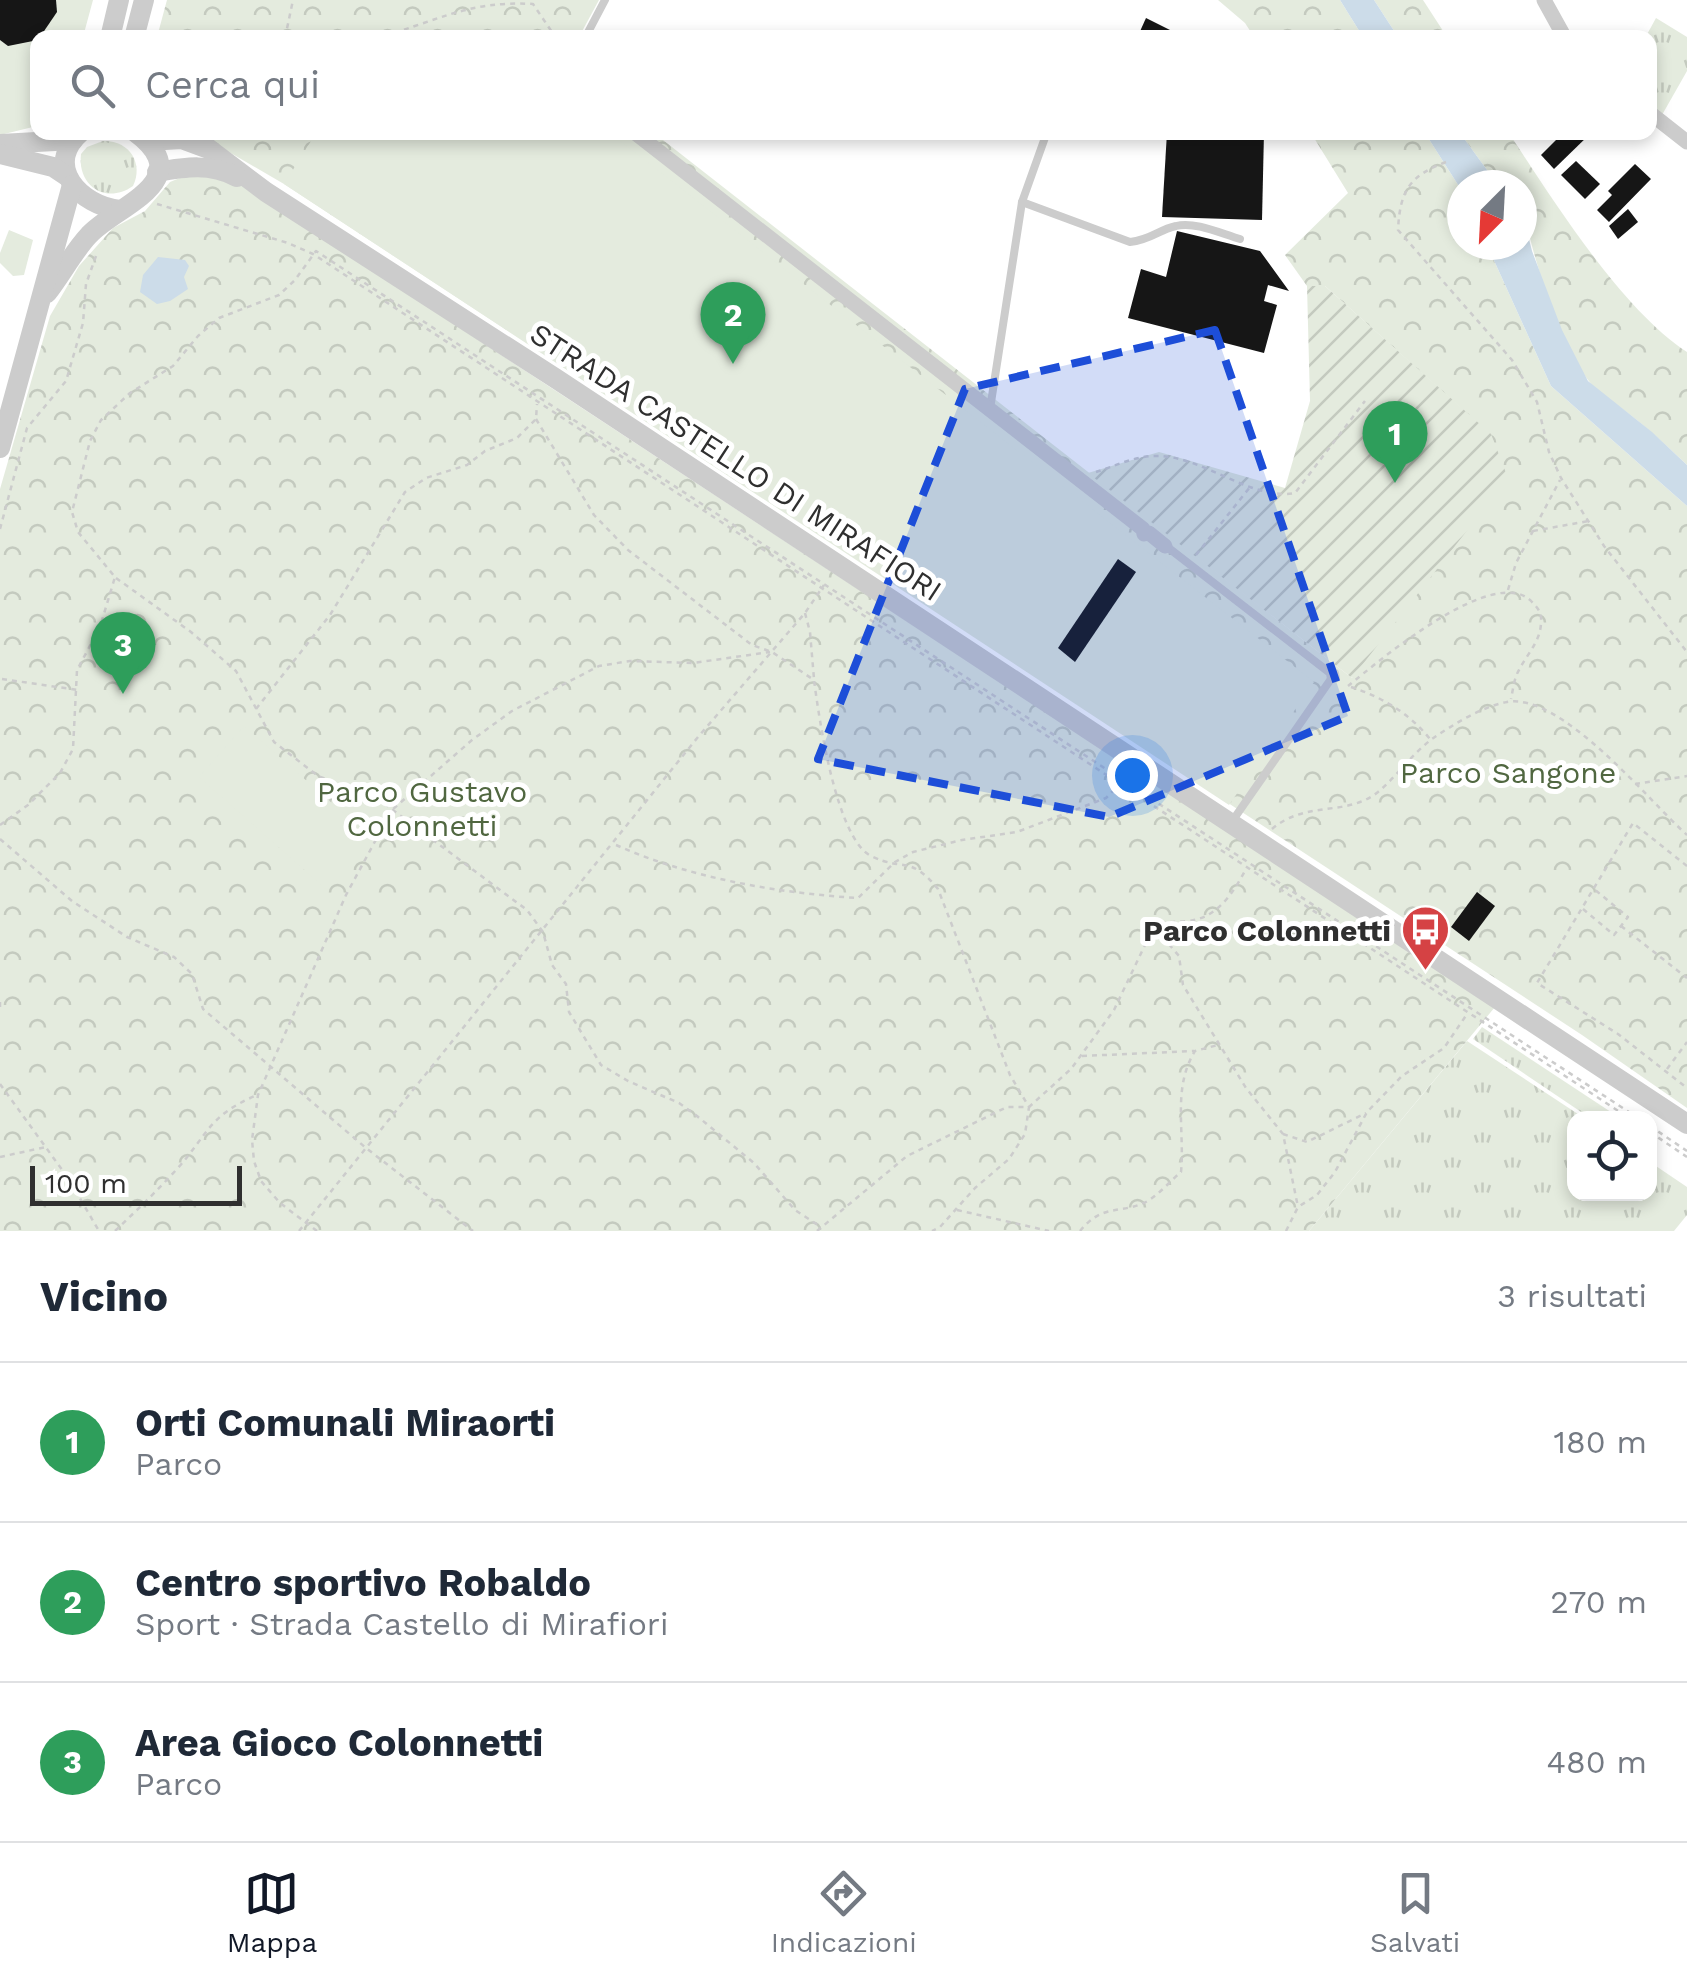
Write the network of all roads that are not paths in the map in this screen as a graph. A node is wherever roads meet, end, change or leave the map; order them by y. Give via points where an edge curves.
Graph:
1 (119, 0) edge
2 (144, 0) edge
3 (605, 0) edge
4 (1544, 0) edge
5 (112, 30) edge
6 (136, 30) edge
7 (589, 30) edge
8 (1561, 30) edge
9 (1657, 118) edge
10 (38, 140) edge
11 (75, 140) edge
12 (144, 140) edge
13 (644, 140) edge
14 (1044, 140) edge
15 (1687, 142) edge
16 (0, 144) edge
17 (206, 149) edge
18 (0, 154) edge
19 (156, 172) junction
20 (70, 181) junction
21 (1022, 202) junction
22 (120, 210) junction
23 (1240, 239) dead end
24 (43, 299) junction
25 (990, 409) junction
26 (0, 448) edge
27 (1166, 546) joint
28 (1231, 824) junction
29 (1687, 1124) edge

1 - 5 street
2 - 6 street
3 - 7 lane
4 - 8 street
9 - 15 street
10 - 16 street
11 - 20 street via 65,160
12 - 19 street via 153,150
13 - 25 street
14 - 21 lane
17 - 19 street
17 - 28 street, STRADA CASTELLO DI MIRAFIORI
18 - 20 street via 53,167
19 - 22 street via 144,196
20 - 22 street via 97,205
20 - 24 street
21 - 23 lane via 1130,242 1189,225
21 - 25 lane
22 - 24 street via 89,235
24 - 26 street
25 - 27 street
27 - 28 lane via 1330,676
28 - 29 street, STRADA CASTELLO DI MIRAFIORI

